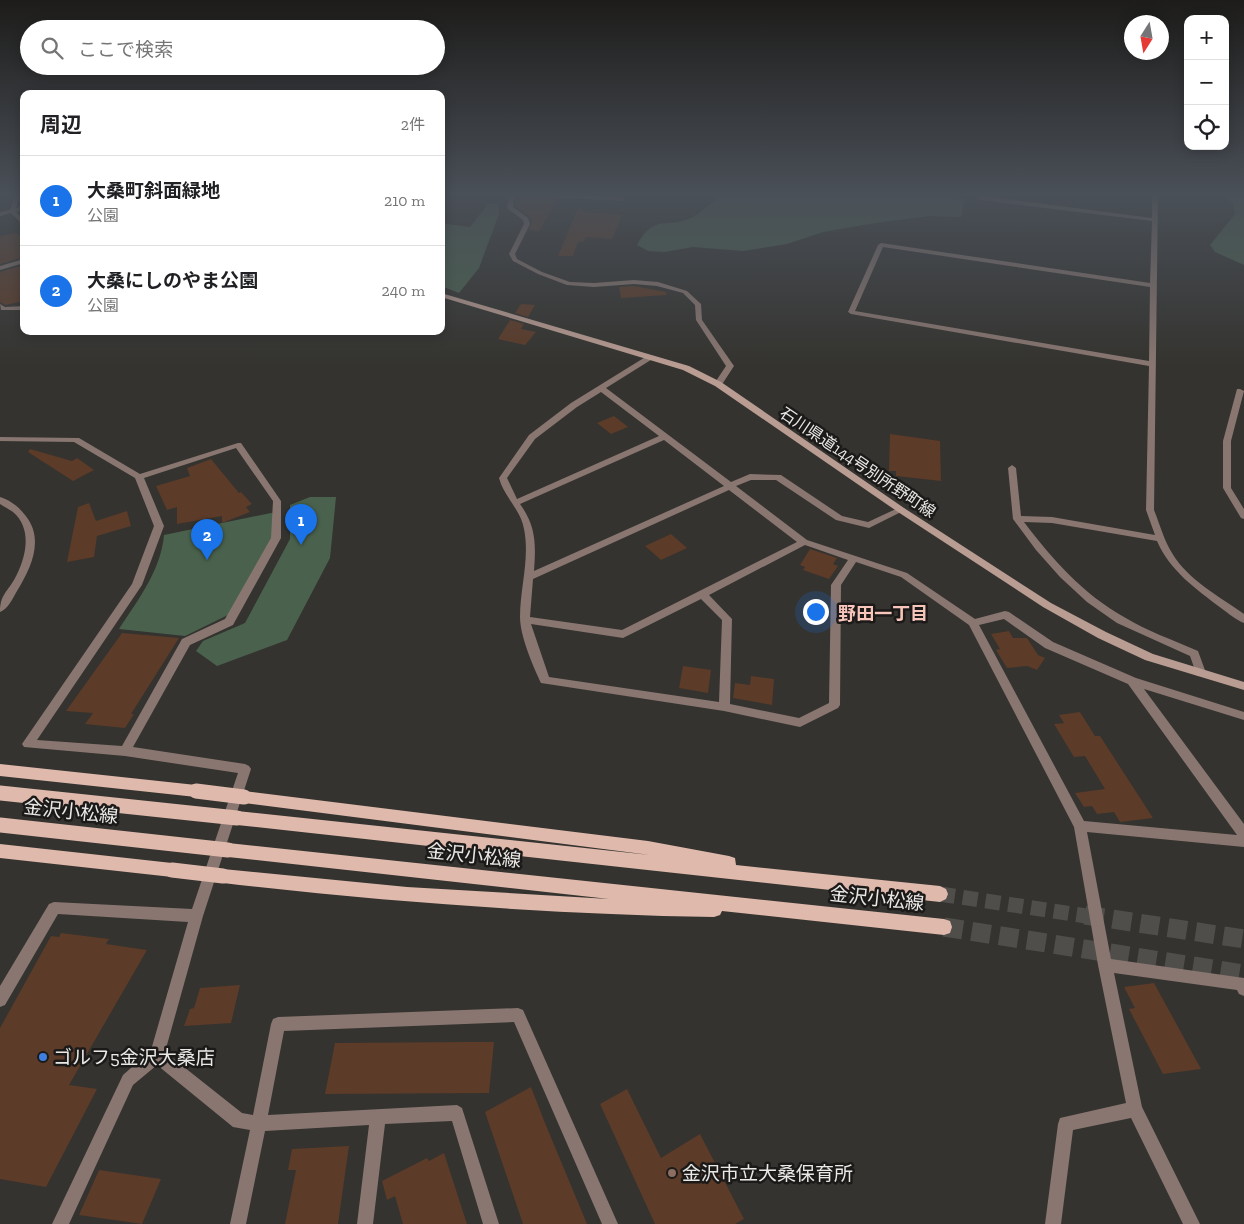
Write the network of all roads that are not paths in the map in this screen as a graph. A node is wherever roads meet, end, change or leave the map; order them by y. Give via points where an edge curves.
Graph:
1 (513, 252) edge
2 (878, 252) edge
3 (930, 252) edge
4 (1154, 252) edge
5 (20, 262) edge
6 (0, 268) edge
7 (1154, 285) junction
8 (445, 296) edge
9 (0, 306) edge
10 (20, 308) edge
11 (650, 358) junction
12 (1152, 364) junction
13 (718, 384) junction
14 (601, 388) junction
15 (1240, 391) dead end
16 (665, 436) junction
17 (0, 439) edge
18 (1012, 468) dead end
19 (140, 477) junction
20 (731, 485) junction
21 (0, 500) edge
22 (515, 502) junction
23 (901, 510) junction
24 (1244, 516) edge
25 (1017, 519) junction
26 (1160, 539) junction
27 (804, 542) junction
28 (853, 559) junction
29 (529, 577) junction
30 (702, 594) junction
31 (0, 608) edge
32 (1244, 619) edge
33 (525, 620) junction
34 (973, 623) junction
35 (1201, 673) junction
36 (1132, 681) junction
37 (1244, 686) edge
38 (724, 706) junction
39 (1244, 716) edge
40 (125, 751) junction
41 (0, 770) edge
42 (0, 793) edge
43 (0, 825) edge
44 (1080, 826) junction
45 (1244, 834) edge
46 (1244, 841) edge
47 (0, 851) edge
48 (828, 880) junction
49 (940, 894) tunnel mouth
50 (791, 910) junction
51 (196, 916) junction
52 (944, 927) tunnel mouth
53 (1105, 965) junction
54 (1243, 986) edge
55 (0, 1000) edge
56 (156, 1054) junction
57 (1135, 1109) junction
58 (378, 1117) junction
59 (259, 1123) junction
60 (60, 1224) edge
61 (238, 1224) edge
62 (365, 1224) edge
63 (491, 1224) edge
64 (610, 1224) edge
65 (1053, 1224) edge
66 (1192, 1224) edge

1 - 13 street via 515,260 569,284 658,284 685,292 698,304 699,320 730,366
2 - 12 street via 851,312
3 - 7 street
4 - 7 street
5 - 6 street
7 - 12 street
8 - 11 main road, 石川県道144号別所野町線
9 - 10 street via 3,309
11 - 13 main road, 石川県道144号別所野町線 via 686,368
11 - 14 street
12 - 26 street via 1150,510
13 - 23 main road, 石川県道144号別所野町線
14 - 16 street
14 - 22 street via 532,437 503,478 505,490
15 - 24 street via 1227,442 1227,488
16 - 20 street
16 - 22 street
17 - 19 street via 76,440
18 - 25 street
19 - 40 street via 159,526 138,585 28,744
19 - 40 street via 238,445 277,502 276,538 229,622 186,642
20 - 23 street via 750,477 778,477 839,518 869,525
20 - 27 street
20 - 29 street
21 - 31 street via 23,517 32,536 29,562
22 - 29 street via 529,528
23 - 35 main road, 石川県道144号別所野町線 via 1047,605 1102,636 1149,657
25 - 26 street via 1052,520
25 - 35 street via 1037,546 1082,593 1120,620 1194,654
26 - 32 street via 1174,563
27 - 28 street
27 - 30 street
28 - 34 street via 904,575
28 - 38 street via 836,585 834,705 800,723
29 - 33 street
30 - 33 street via 623,634
30 - 38 street via 727,619
33 - 38 street via 545,680
34 - 36 street via 1005,616 1049,645
34 - 44 street
35 - 37 main road, 石川県道144号別所野町線
36 - 39 street
36 - 45 street
40 - 51 street via 245,770
41 - 48 main road, bridge via 196,791 648,848
42 - 48 main road, 金沢小松線, bridge
43 - 50 main road, 金沢小松線, bridge
44 - 46 street
44 - 53 street
47 - 50 main road, bridge via 303,885 609,908
48 - 49 main road, 金沢小松線
50 - 52 main road, 金沢小松線
51 - 55 street via 54,908
51 - 56 street
53 - 54 street
53 - 57 street
56 - 59 street via 239,1121
56 - 60 street via 128,1080
57 - 65 street via 1066,1124
57 - 66 street
58 - 59 street
58 - 62 street
58 - 63 street via 457,1113
59 - 61 street
59 - 64 street via 278,1024 518,1015

